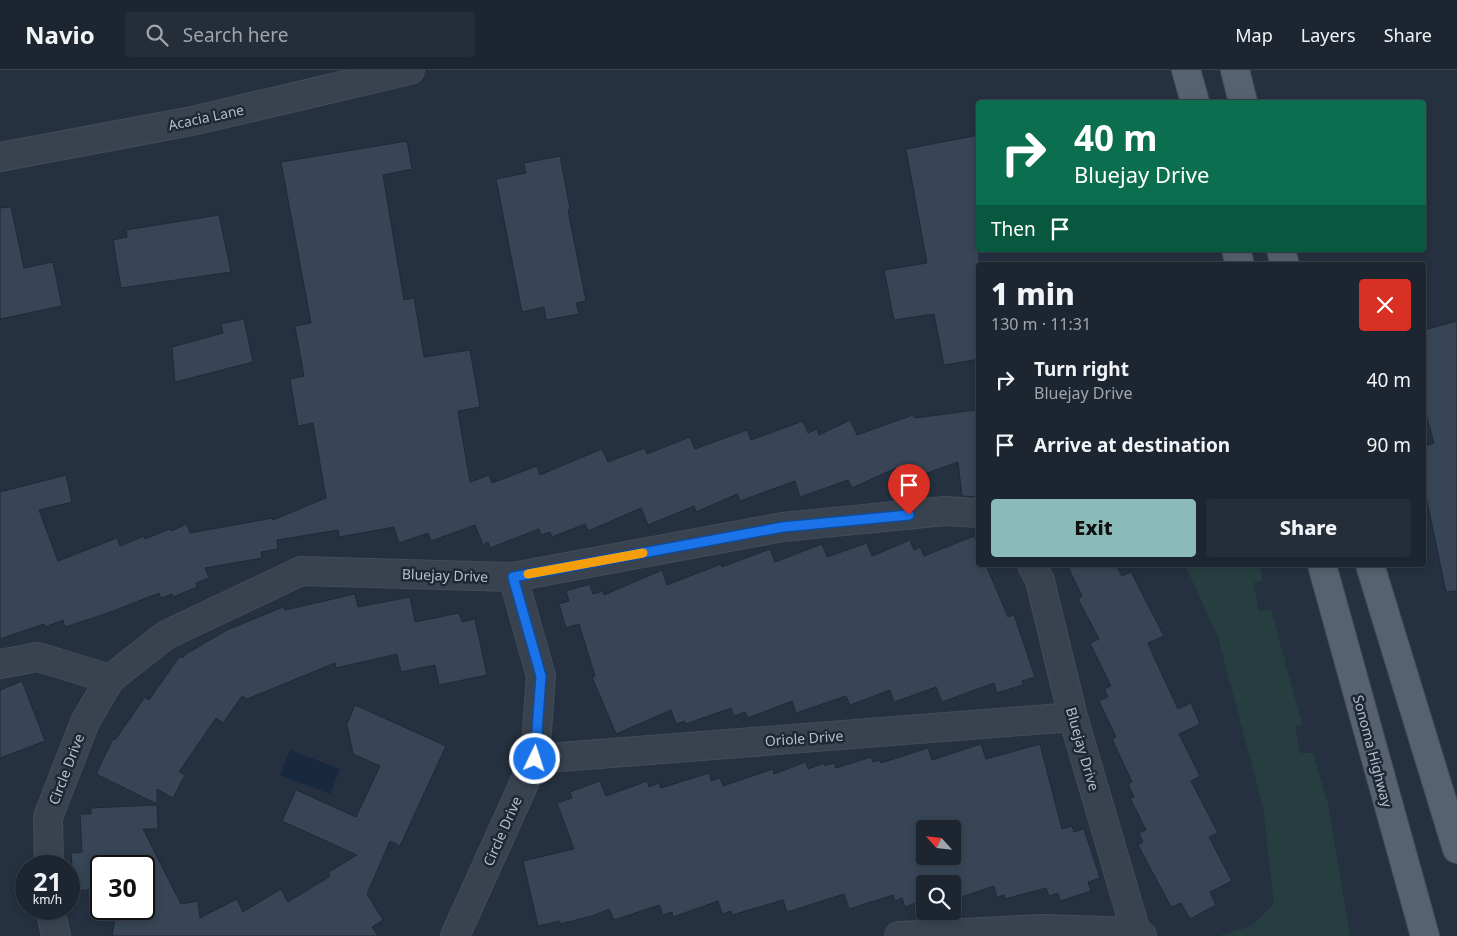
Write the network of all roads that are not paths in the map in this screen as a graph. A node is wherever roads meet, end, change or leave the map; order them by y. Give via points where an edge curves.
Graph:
1 (410, 70) edge
2 (1186, 70) edge
3 (1235, 70) edge
4 (1194, 100) edge
5 (1242, 100) edge
6 (0, 157) edge
7 (976, 513) edge
8 (1033, 567) edge
9 (1323, 567) edge
10 (1371, 567) edge
11 (513, 577) junction
12 (0, 664) edge
13 (110, 678) junction
14 (1073, 717) junction
15 (535, 759) junction
16 (1457, 849) edge
17 (49, 855) edge
18 (52, 920) edge
19 (1139, 934) edge
20 (56, 936) edge
21 (455, 936) edge
22 (899, 936) edge
23 (1425, 936) edge

1 - 6 street, Acacia Lane via 192,121
2 - 4 main road
3 - 5 main road
7 - 11 street, Bluejay Drive via 945,511 783,527
8 - 14 street, Bluejay Drive via 1040,581
9 - 23 main road, Sonoma Highway
10 - 16 main road
11 - 13 street, Bluejay Drive via 301,571 166,636
11 - 15 street, Circle Drive via 541,676
12 - 13 street via 38,657
13 - 17 street, Circle Drive via 85,722 48,817
14 - 15 street, Oriole Drive
14 - 19 street, Bluejay Drive
15 - 21 street, Circle Drive
18 - 20 street
19 - 22 street via 1044,929

